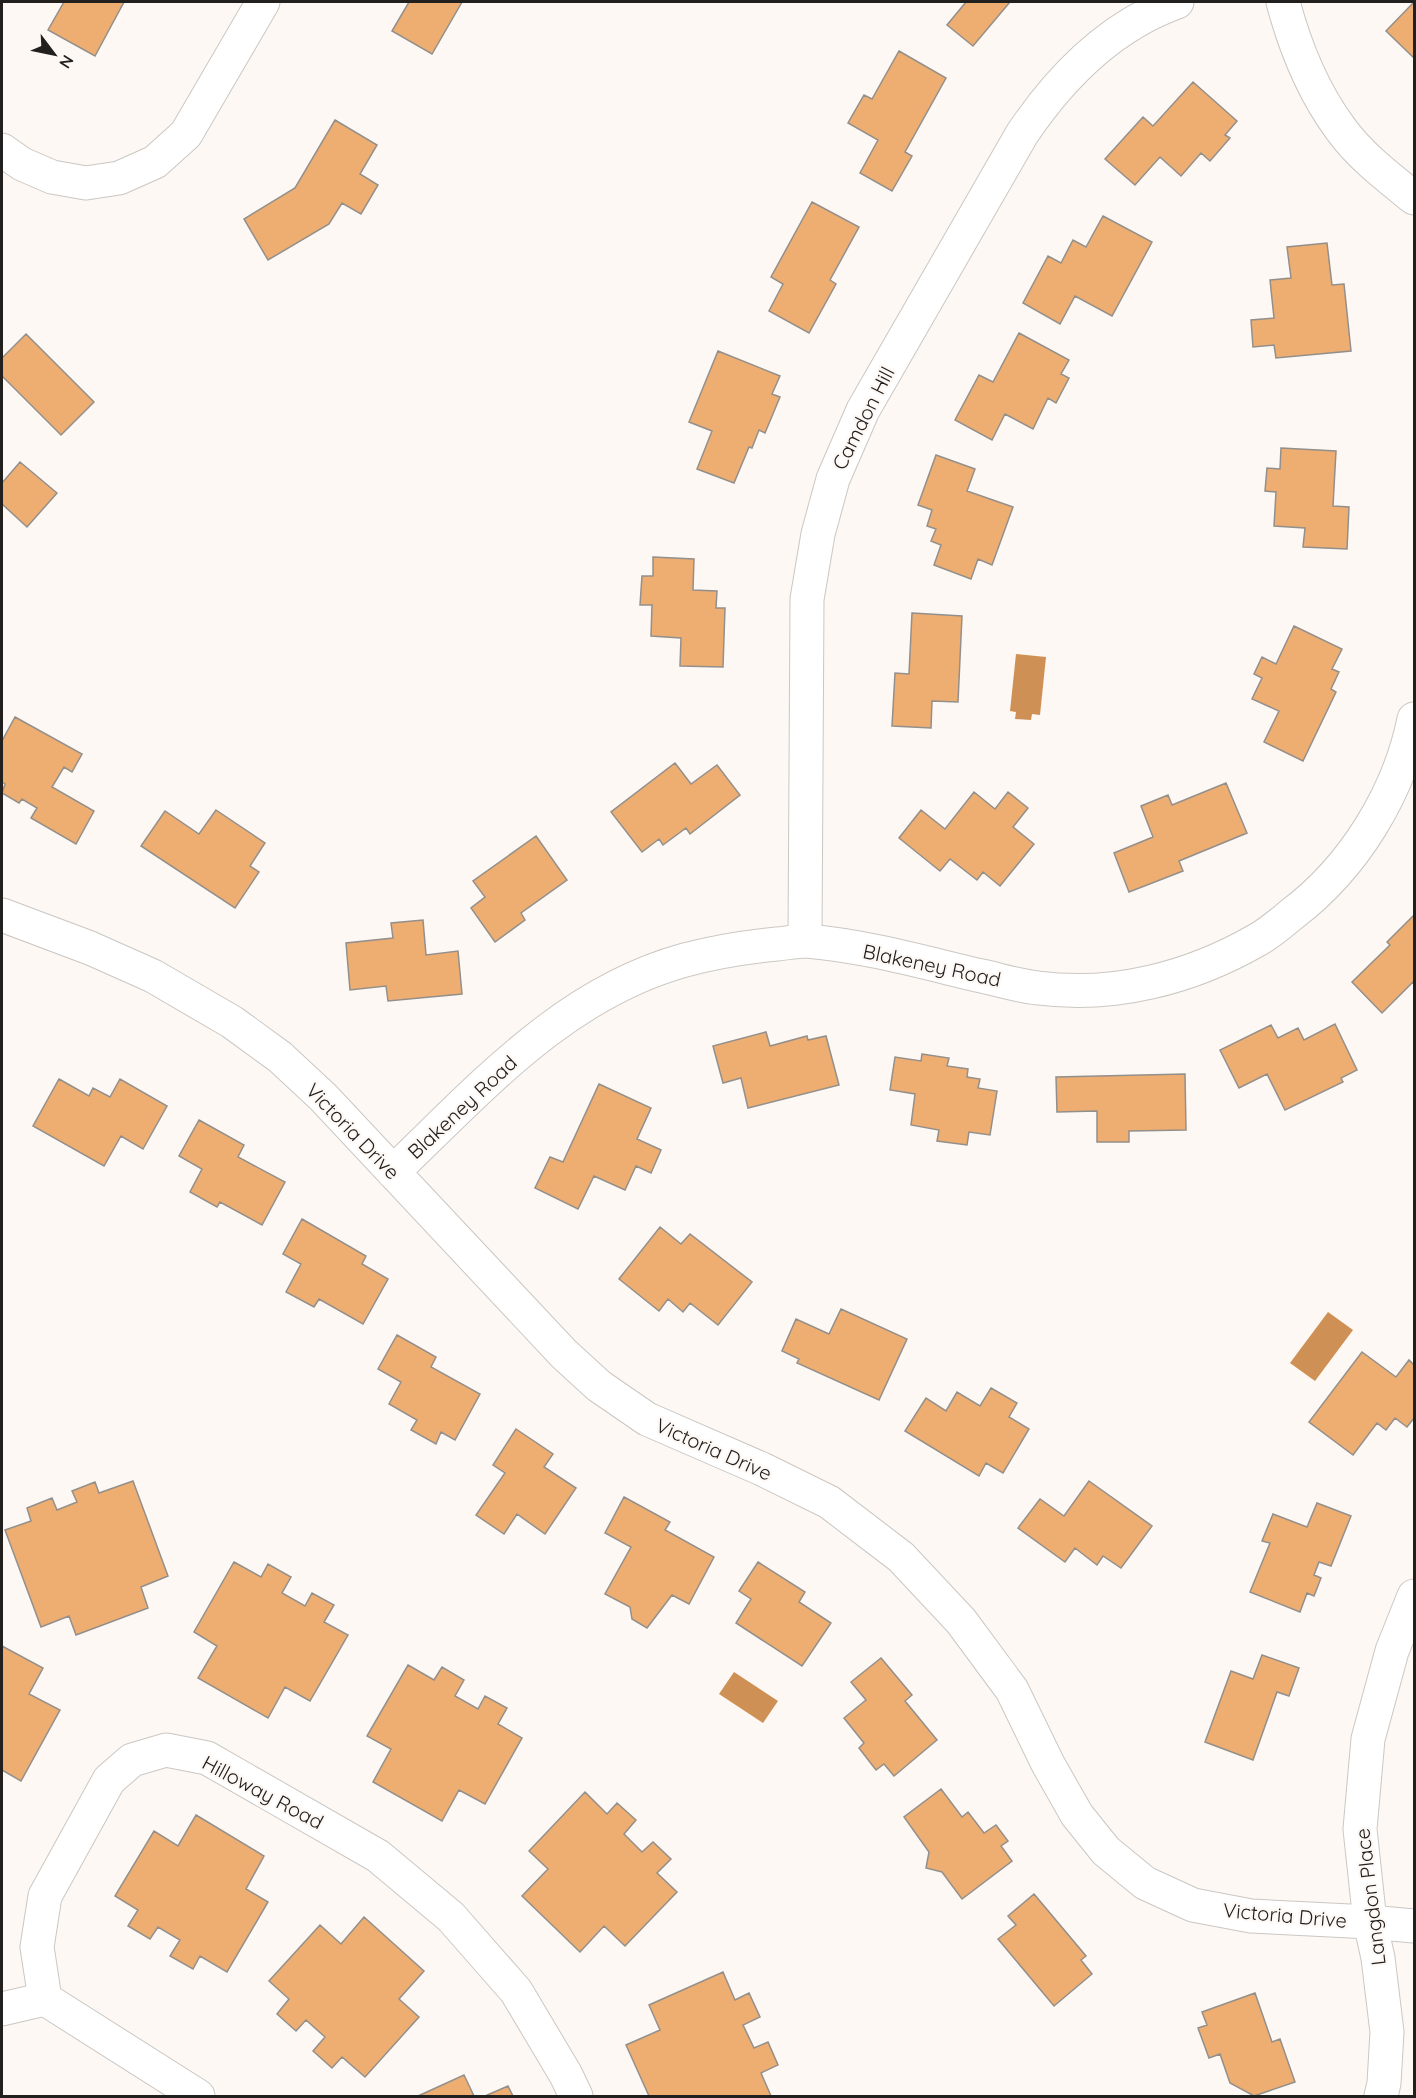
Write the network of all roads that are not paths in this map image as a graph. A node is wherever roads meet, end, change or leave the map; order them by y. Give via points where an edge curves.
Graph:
1 (263, 2) edge
2 (1177, 2) edge
3 (1283, 2) edge
4 (2, 150) edge
5 (1414, 198) edge
6 (1414, 719) edge
7 (2, 915) edge
8 (805, 941) junction
9 (393, 1172) junction
10 (1414, 1596) edge
11 (1370, 1922) junction
12 (1414, 1926) edge
13 (45, 1999) junction
14 (2, 2009) edge
15 (198, 2097) edge
16 (576, 2097) edge
17 (1381, 2097) edge

1 - 4 street via 186,134 155,162 119,178 86,183 52,177
2 - 8 street, Camdon Hill via 1122,28 1082,61 1045,100 863,410 833,478 807,599
3 - 5 street via 1311,82 1341,130 1376,167
6 - 8 street, Blakeney Road via 1411,738 1387,798 1353,853 1310,901 1259,939 1202,968 1143,985 1084,992 1036,988 894,955
7 - 9 street, Victoria Drive via 153,976 232,1022 280,1057 323,1097
8 - 9 street, Blakeney Road via 746,947 684,960 619,984 560,1020 506,1064
9 - 11 street, Victoria Drive via 564,1354 599,1386 647,1419 762,1468 829,1502 902,1557 961,1621 1012,1690 1077,1815 1106,1851 1145,1883 1193,1905 1251,1916
10 - 11 street, Langdon Place via 1392,1651 1368,1739 1360,1829
11 - 12 street, Victoria Drive
11 - 17 street, Langdon Place via 1387,2032
13 - 14 street
13 - 15 street
13 - 16 street, Hilloway Road via 37,1947 45,1896 109,1780 132,1760 166,1750 207,1758 378,1856 451,1917 516,1991

